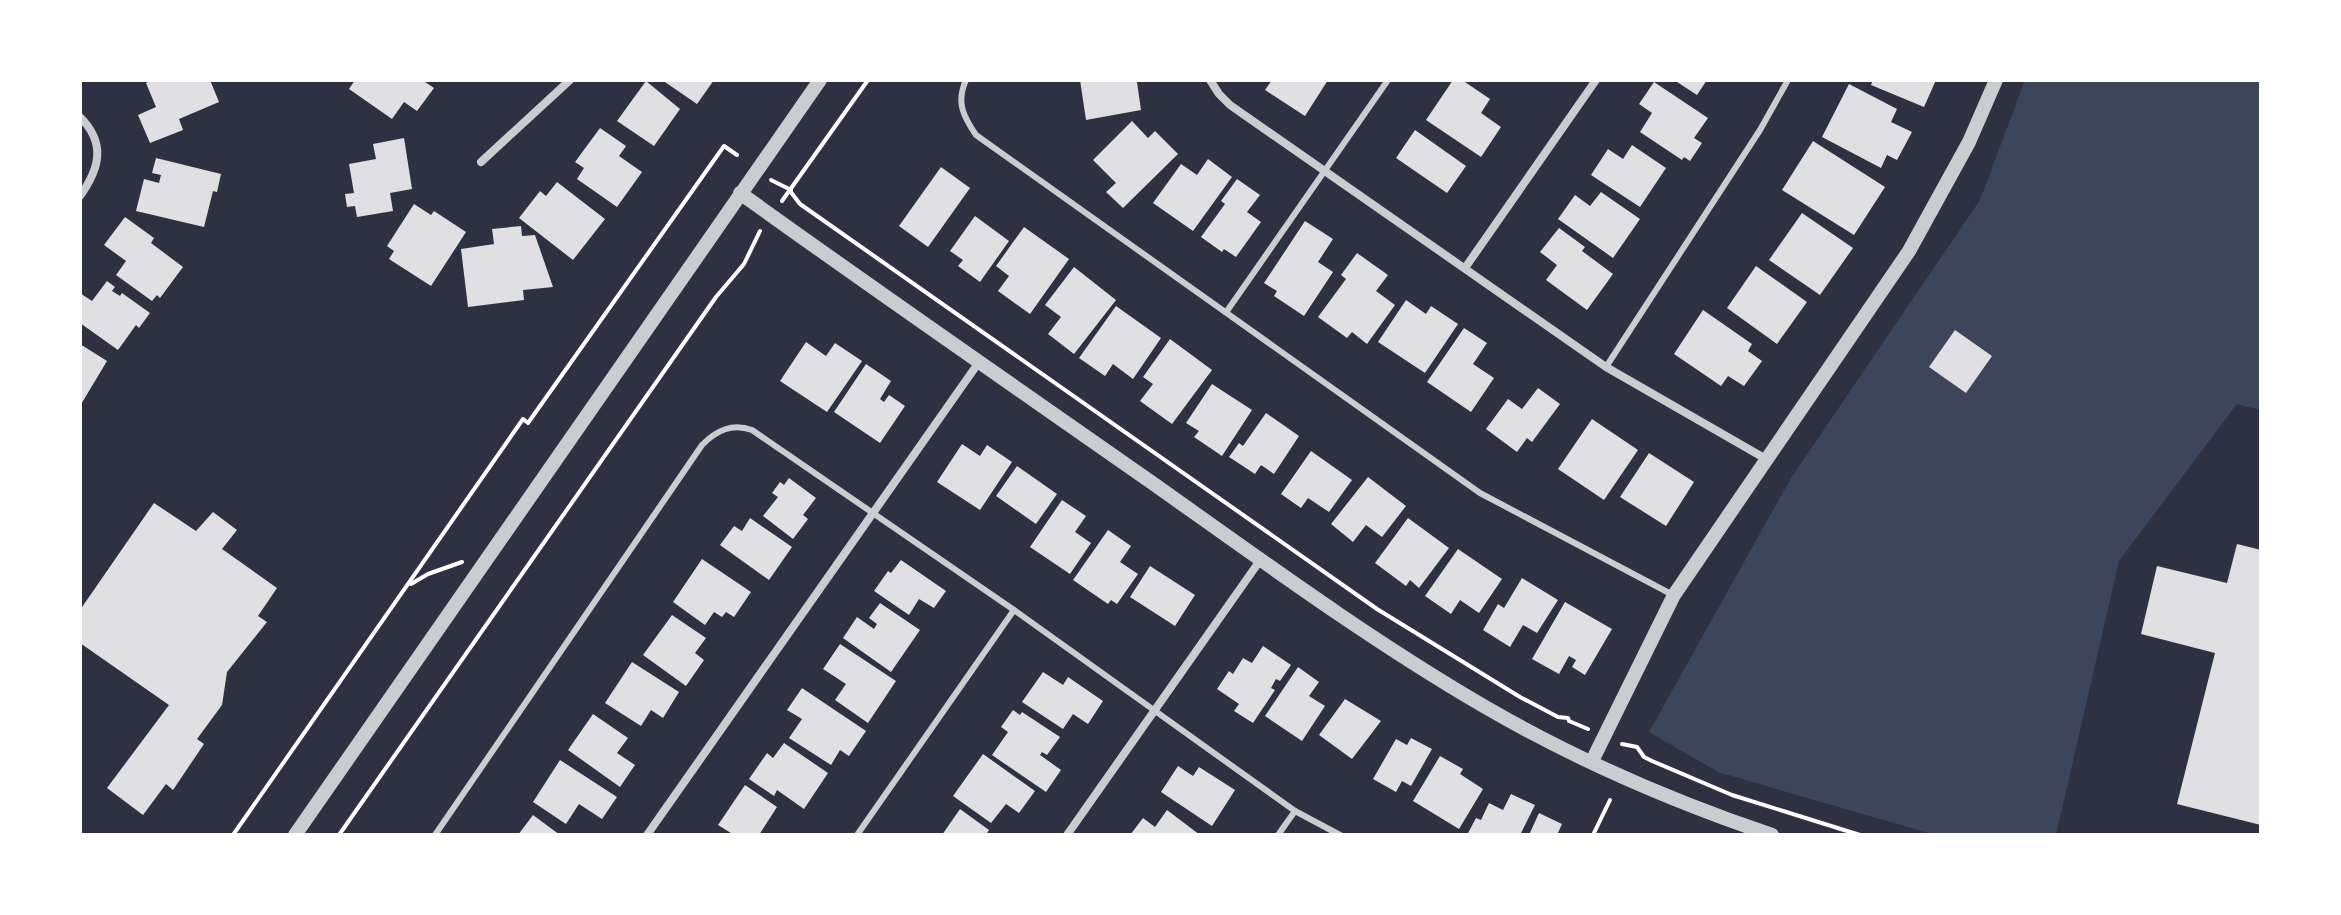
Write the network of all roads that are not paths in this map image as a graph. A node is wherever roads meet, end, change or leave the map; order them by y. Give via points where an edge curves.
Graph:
1 (570, 80) edge
2 (820, 80) edge
3 (966, 80) edge
4 (1210, 80) edge
5 (1388, 80) edge
6 (1596, 80) edge
7 (1788, 80) edge
8 (1996, 80) edge
9 (80, 117) edge
10 (481, 162) dead end
11 (1325, 170) junction
12 (740, 193) junction
13 (80, 196) edge
14 (1465, 268) junction
15 (1227, 311) junction
16 (979, 362) junction
17 (1606, 367) junction
18 (1766, 459) junction
19 (873, 513) junction
20 (1261, 559) junction
21 (1674, 595) junction
22 (1014, 610) junction
23 (1154, 711) junction
24 (1592, 761) junction
25 (1295, 811) junction
26 (295, 835) edge
27 (435, 835) edge
28 (647, 835) edge
29 (857, 835) edge
30 (1067, 835) edge
31 (1278, 835) edge
32 (1340, 835) edge
33 (1772, 835) edge

1 - 10 street
2 - 12 street
3 - 15 lane via 960,103 976,135
4 - 11 street via 1230,105
5 - 11 lane
6 - 14 street
7 - 17 lane
8 - 18 street via 1917,239
9 - 13 street via 99,149 94,173
11 - 14 street
11 - 15 lane
12 - 16 street
12 - 26 street
14 - 17 street
15 - 21 lane via 1480,493
16 - 19 street
16 - 20 street
17 - 18 street
18 - 21 street
19 - 22 lane
19 - 27 lane via 752,430 738,425 713,434
19 - 28 street
20 - 23 street
20 - 24 street via 1435,677
21 - 24 street
22 - 23 lane
22 - 29 lane
23 - 25 lane
23 - 30 street
24 - 33 street
25 - 31 lane
25 - 32 lane

